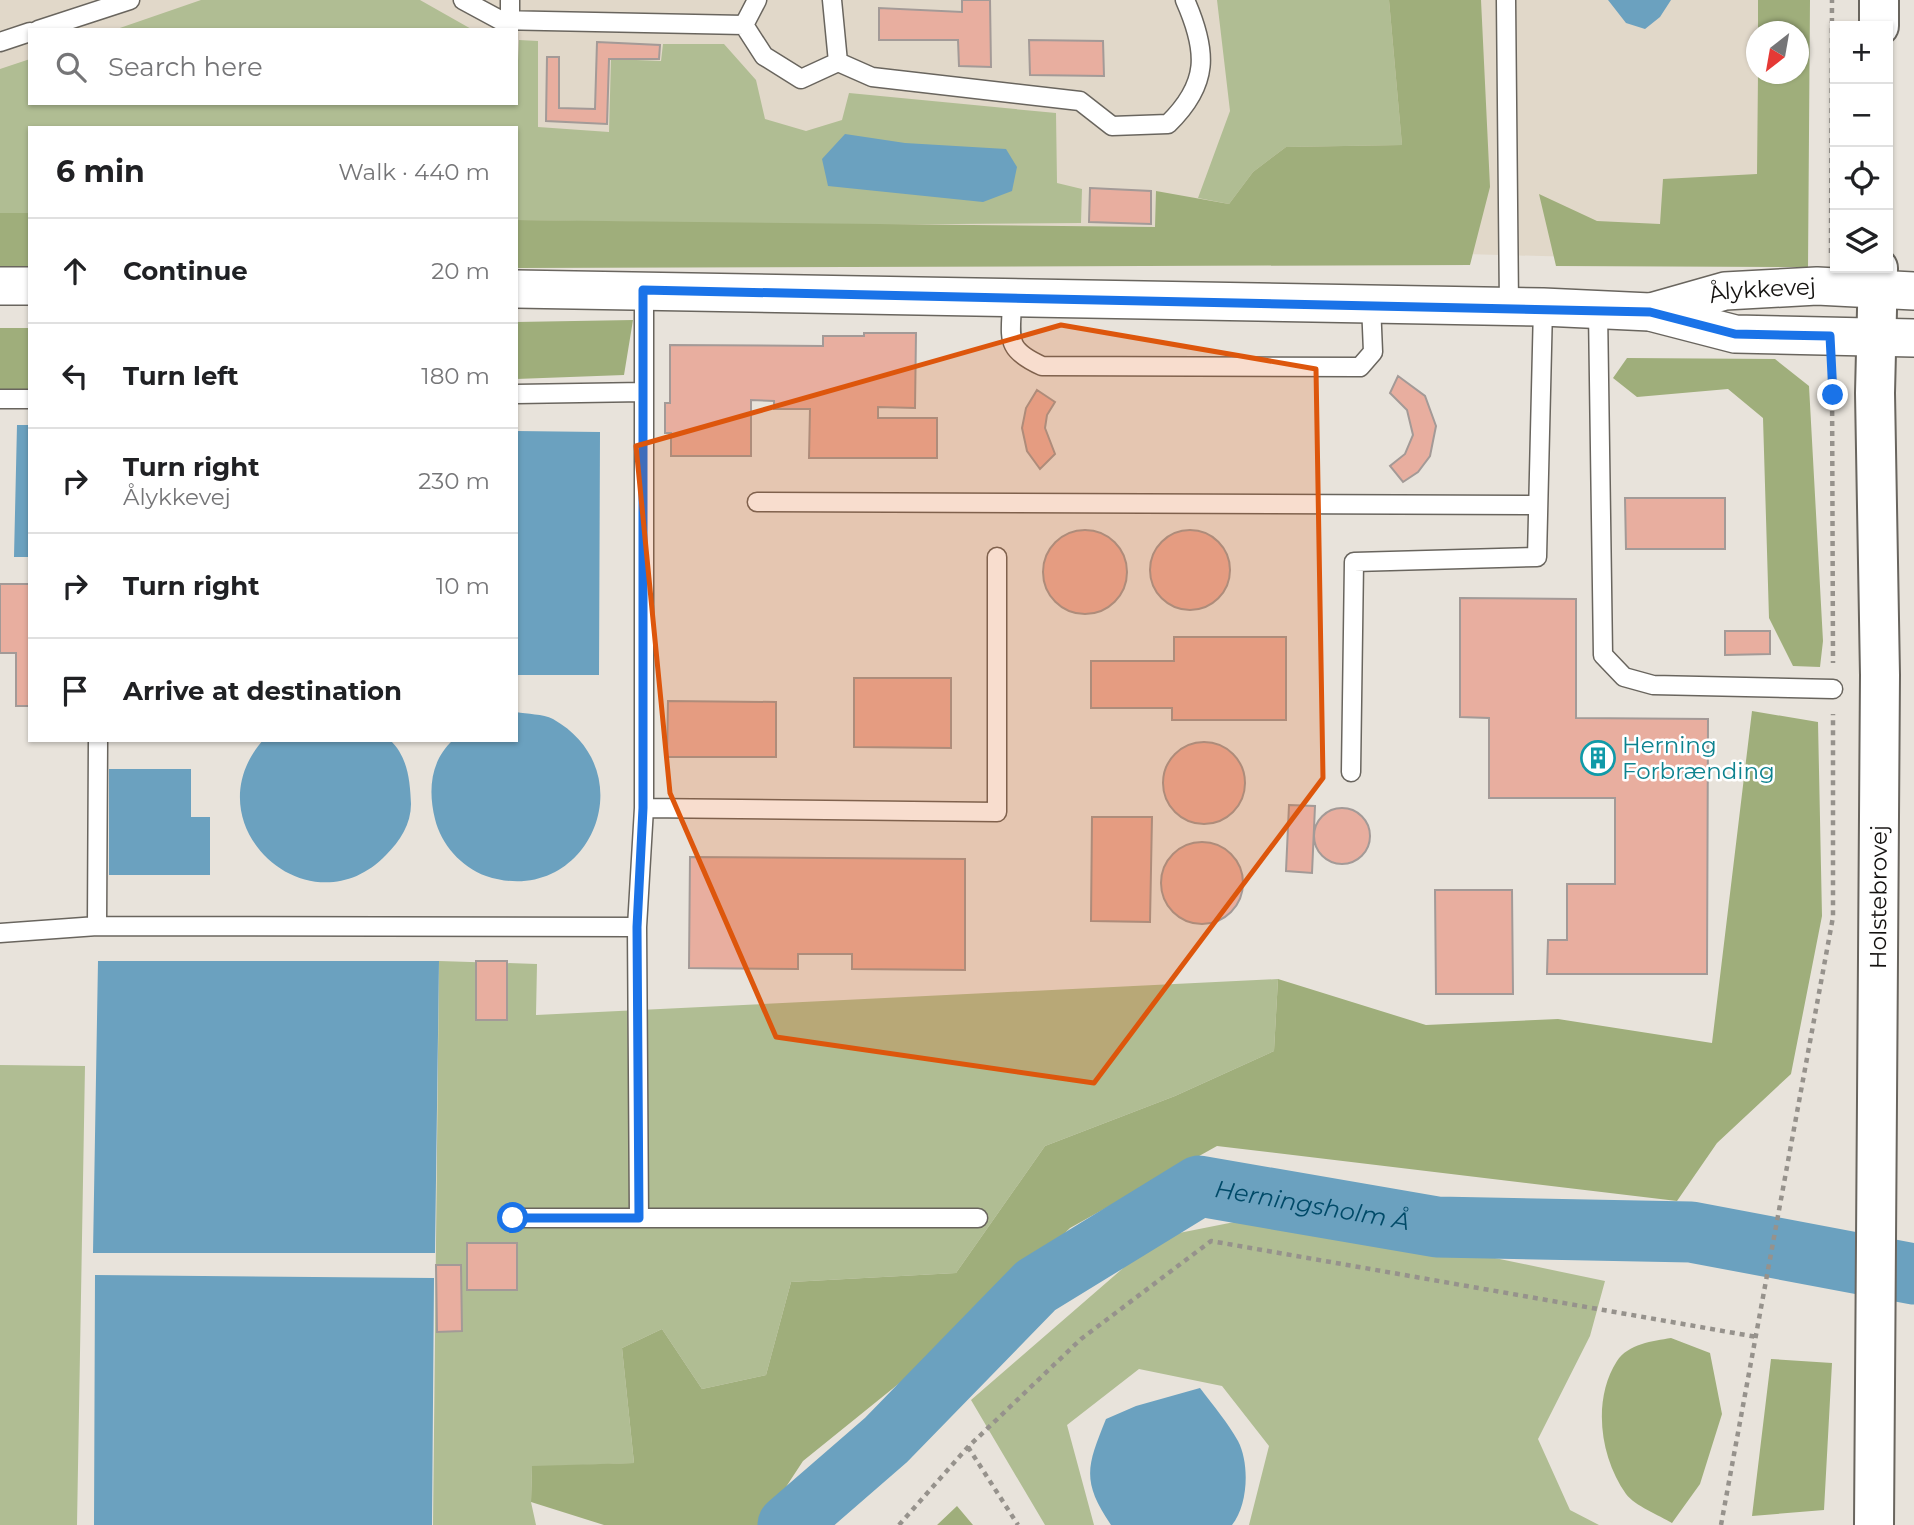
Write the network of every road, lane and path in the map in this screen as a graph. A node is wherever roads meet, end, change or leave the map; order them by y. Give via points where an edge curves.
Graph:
1 (130, 0) edge
2 (463, 0) edge
3 (510, 0) edge
4 (757, 0) edge
5 (832, 0) edge
6 (1185, 0) edge
7 (1506, 0) edge
8 (1832, 0) edge
9 (1879, 0) edge
10 (510, 20) junction
11 (1879, 21) edge
12 (744, 25) junction
13 (44, 28) edge
14 (28, 33) edge
15 (0, 42) edge
16 (838, 62) junction
17 (1890, 283) edge
18 (0, 286) edge
19 (28, 286) edge
20 (1830, 287) junction
21 (518, 289) edge
22 (643, 290) junction
23 (1012, 297) junction
24 (1371, 304) junction
25 (1526, 307) junction
26 (1598, 310) junction
27 (1650, 312) junction
28 (1830, 336) junction
29 (1876, 337) junction
30 (1914, 338) edge
31 (644, 392) junction
32 (518, 394) edge
33 (0, 399) edge
34 (28, 399) edge
35 (757, 502) dead end
36 (1538, 505) junction
37 (997, 557) dead end
38 (1833, 689) junction
39 (97, 742) edge
40 (1352, 772) dead end
41 (643, 808) junction
42 (97, 926) junction
43 (637, 927) junction
44 (0, 933) edge
45 (513, 1218) dead end
46 (639, 1218) junction
47 (978, 1218) dead end
48 (1757, 1337) junction
49 (968, 1447) junction
50 (899, 1525) edge
51 (1018, 1525) edge
52 (1721, 1525) edge
53 (1874, 1525) edge

1 - 13 lane
2 - 10 lane via 500,20
3 - 10 lane
4 - 12 lane
5 - 16 lane
6 - 16 lane via 1200,44 1200,76 1190,103 1168,124 1112,126 1080,102 872,77
7 - 25 lane
8 - 20 path
9 - 11 main road
10 - 12 lane
12 - 16 lane via 764,56 801,79
14 - 15 lane
17 - 20 street, Ålykkevej
17 - 29 main road, Holstebrovej
18 - 19 street
20 - 27 street, Ålykkevej via 1725,290
21 - 22 street, Ålykkevej
22 - 23 street, Ålykkevej
22 - 31 lane
23 - 24 street, Ålykkevej
23 - 24 lane via 1012,347 1042,366 1360,367 1373,352
24 - 25 street, Ålykkevej
25 - 26 street, Ålykkevej
25 - 36 lane
26 - 27 street, Ålykkevej
26 - 38 lane via 1602,655 1624,677 1653,685
27 - 28 street, Ålykkevej via 1735,334
28 - 29 street, Ålykkevej
28 - 38 path
29 - 30 street, Ålykkevej
29 - 53 main road, Holstebrovej via 1880,675
31 - 32 lane
31 - 41 lane
33 - 34 lane
35 - 36 lane
36 - 40 lane via 1537,557 1354,562
37 - 41 lane via 997,812
38 - 48 path via 1833,917
39 - 42 lane
41 - 43 lane
42 - 43 lane
42 - 44 lane
43 - 46 lane
45 - 46 lane
46 - 47 lane
48 - 49 path via 1211,1241 1081,1339
48 - 52 path
49 - 50 path
49 - 51 path

